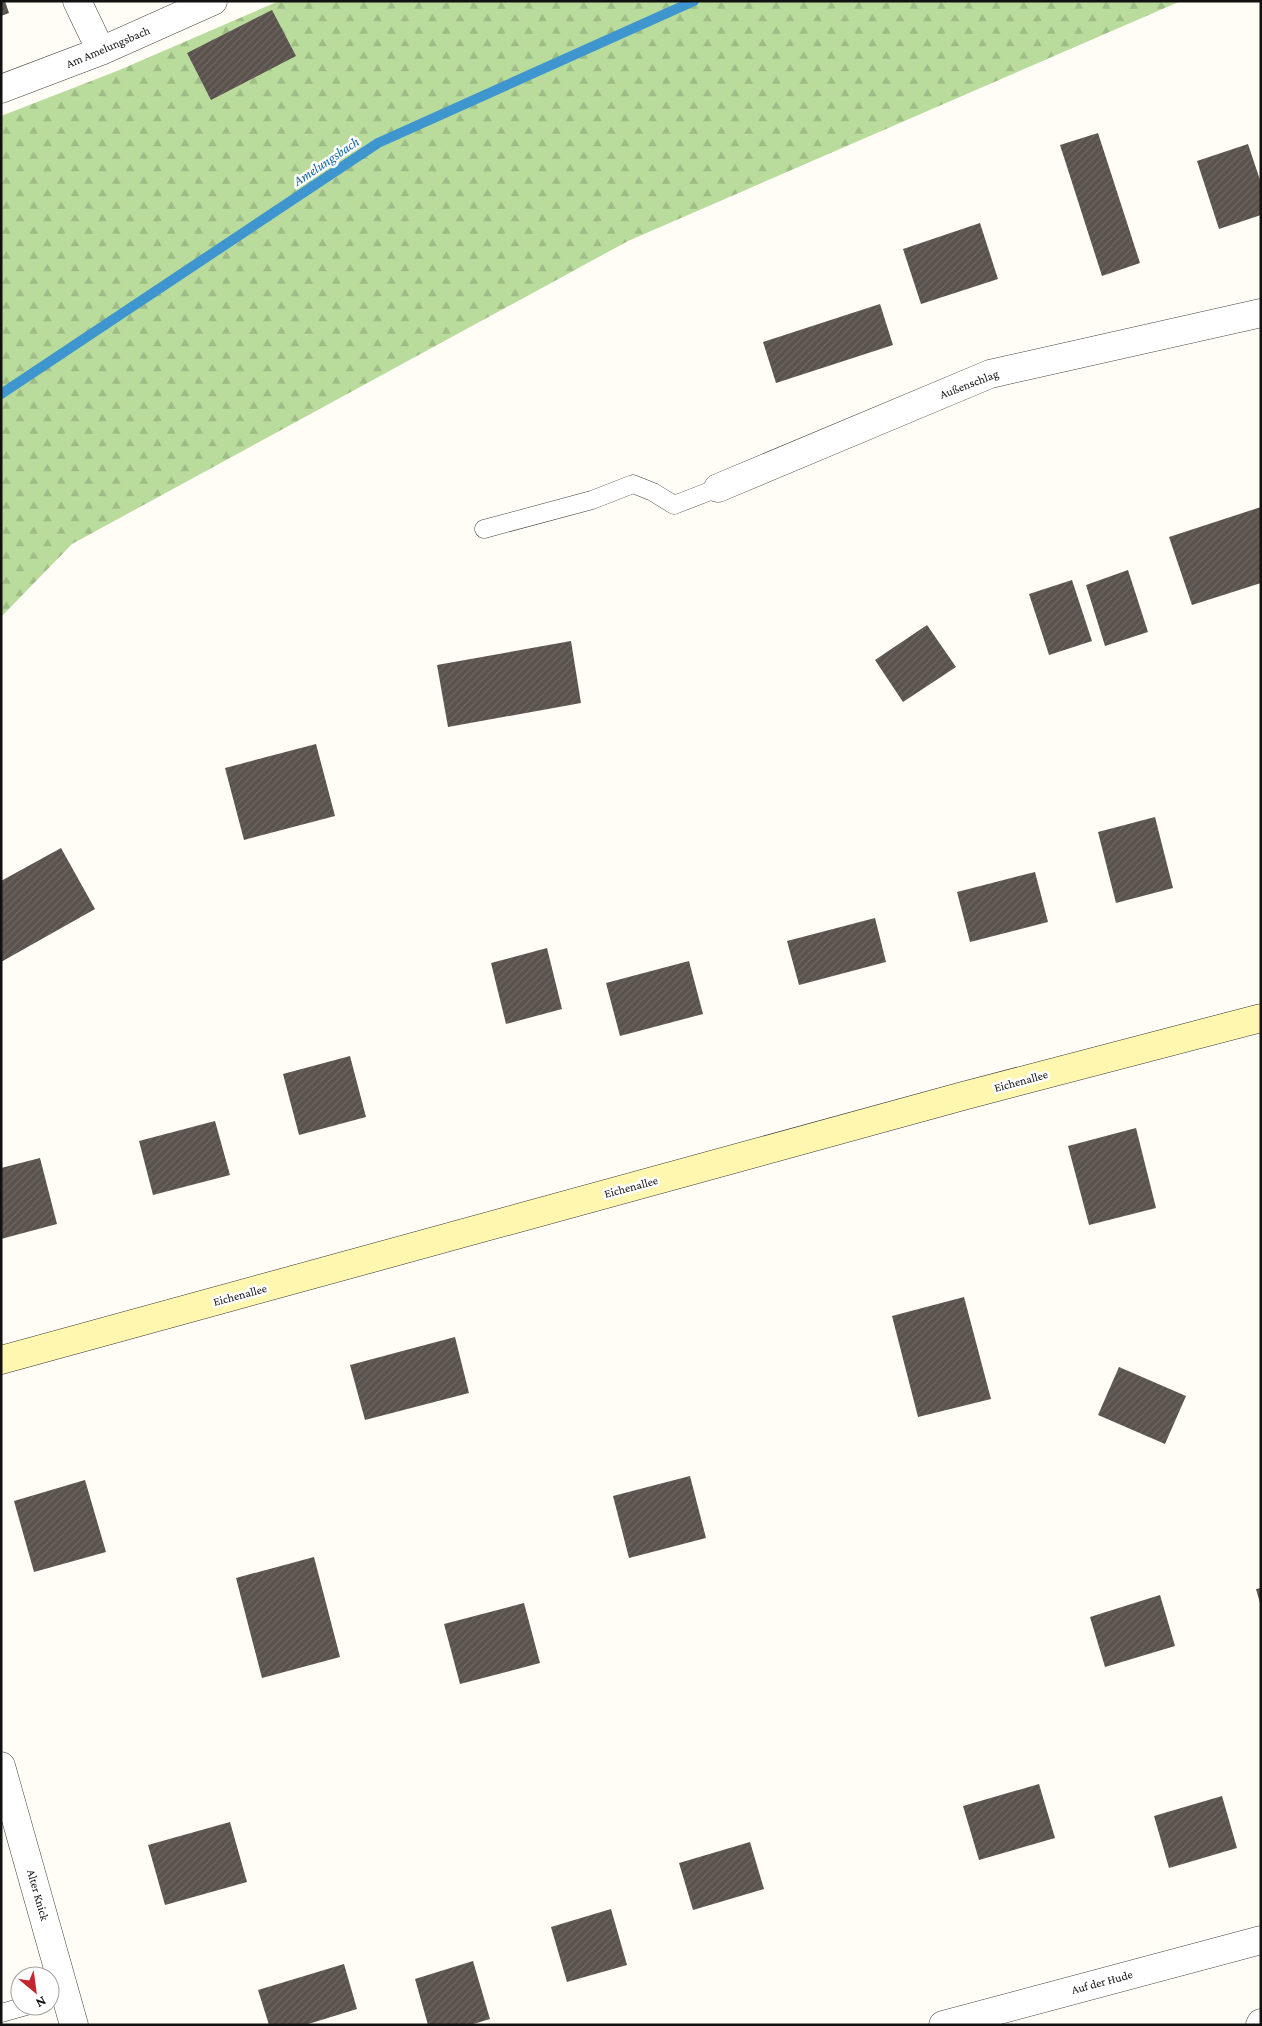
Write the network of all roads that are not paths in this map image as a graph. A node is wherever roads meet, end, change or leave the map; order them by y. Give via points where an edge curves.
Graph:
1 (77, 1) edge
2 (213, 1) edge
3 (101, 51) junction
4 (1, 89) edge
5 (1261, 313) edge
6 (718, 488) joint
7 (484, 529) dead end
8 (1261, 1018) edge
9 (1, 1360) edge
10 (1, 1766) edge
11 (1261, 1940) edge
12 (50, 1966) edge
13 (60, 2000) edge
14 (74, 2025) edge
15 (943, 2025) edge

1 - 3 street
2 - 3 street, Am Amelungsbach
3 - 4 street, Am Amelungsbach
5 - 6 street, Außenschlag via 990,374
6 - 7 lane via 674,505 633,484 592,500
8 - 9 street, Eichenallee
10 - 12 street, Alter Knick
11 - 15 street, Auf der Hude
13 - 14 street, Alter Knick

